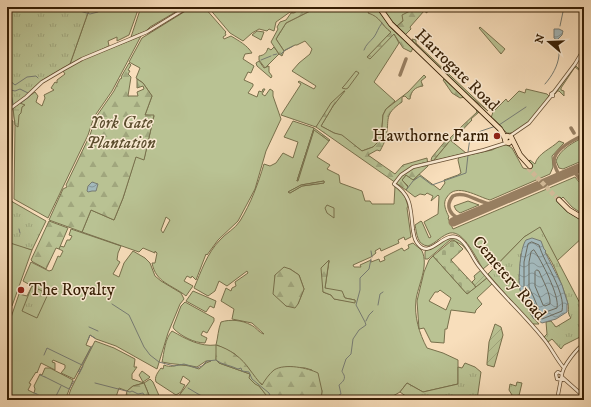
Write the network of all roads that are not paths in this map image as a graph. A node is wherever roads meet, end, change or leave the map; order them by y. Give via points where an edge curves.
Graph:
1 (188, 7) edge
2 (379, 7) edge
3 (584, 49) edge
4 (7, 111) edge
5 (508, 140) junction
6 (529, 167) tunnel mouth
7 (560, 200) tunnel mouth
8 (584, 218) edge
9 (584, 344) edge
10 (563, 369) junction
11 (559, 372) junction
12 (561, 377) junction
13 (584, 398) edge
14 (557, 400) edge

1 - 4 street via 142,34 64,69 40,83
2 - 5 highway, Harrogate Road via 391,24
3 - 5 street via 533,119
5 - 6 highway, Harrogate Road
5 - 10 street, Cemetery Road via 492,148 409,169 394,184 407,196 418,245 429,248 449,237 459,238 470,250 478,265 544,338
7 - 8 highway
9 - 10 street
10 - 11 street
10 - 12 street
11 - 12 street
11 - 12 street via 556,375 557,379
12 - 13 street
12 - 14 street

